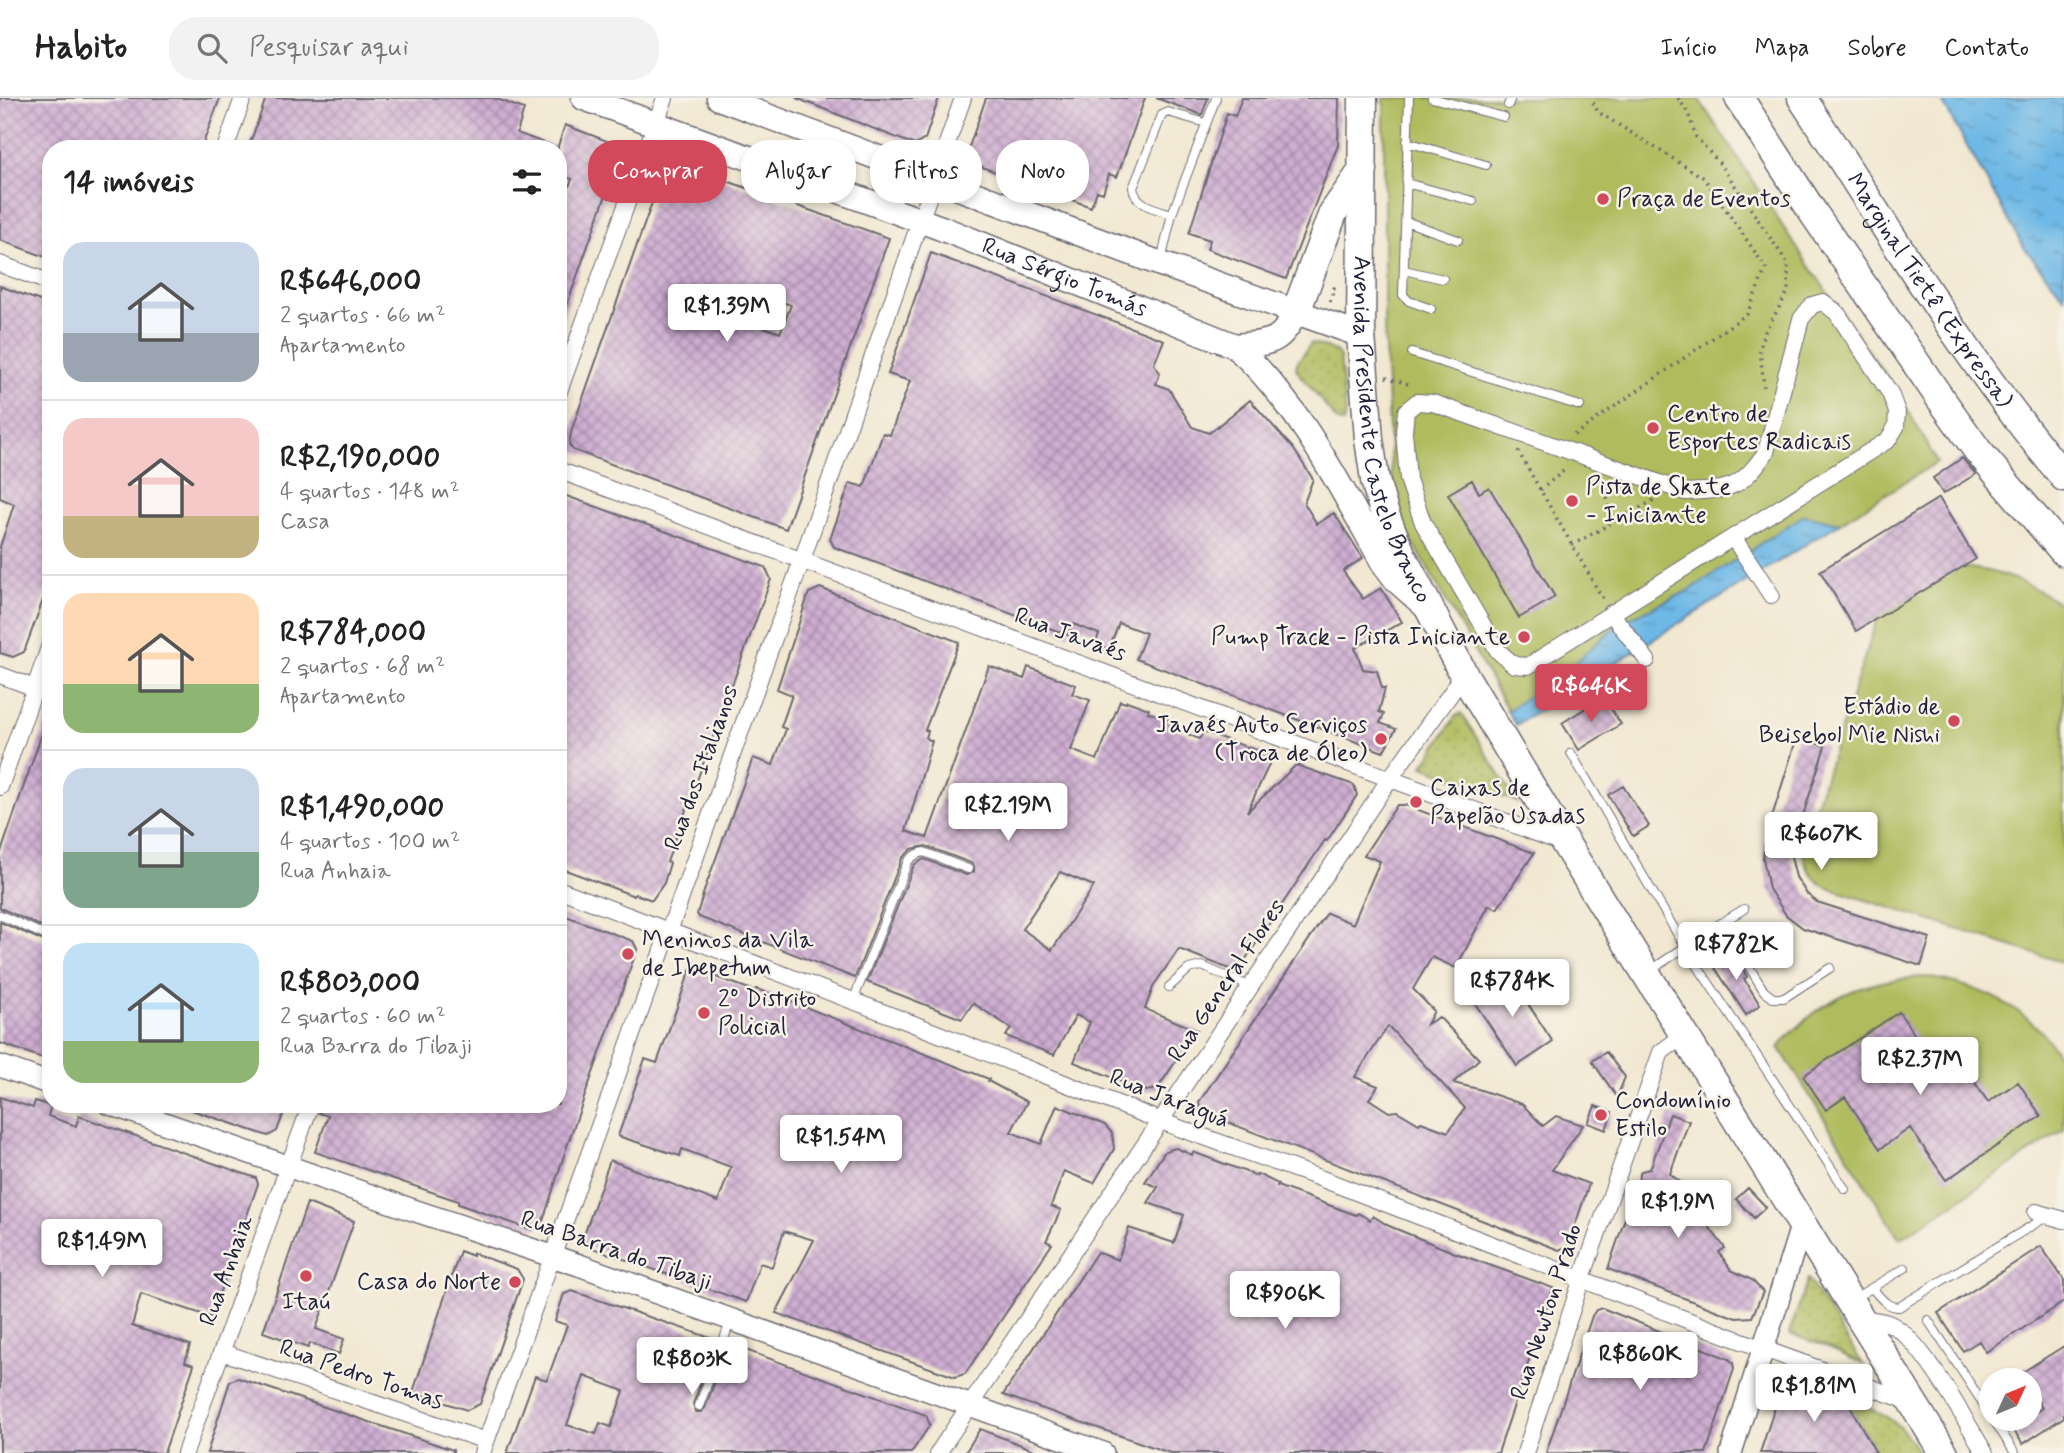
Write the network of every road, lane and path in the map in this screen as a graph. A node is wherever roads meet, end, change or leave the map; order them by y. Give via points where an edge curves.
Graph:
1 (243, 98) edge
2 (584, 98) edge
3 (665, 98) edge
4 (719, 98) edge
5 (963, 98) edge
6 (1216, 98) edge
7 (1363, 98) edge
8 (1409, 98) edge
9 (1432, 98) edge
10 (1591, 98) edge
11 (1678, 98) edge
12 (1739, 98) edge
13 (1802, 98) edge
14 (1504, 117) dead end
15 (1206, 123) junction
16 (655, 124) junction
17 (228, 140) edge
18 (948, 140) edge
19 (1407, 142) junction
20 (870, 155) edge
21 (1486, 165) dead end
22 (1363, 170) junction
23 (1406, 183) junction
24 (982, 197) edge
25 (1473, 201) dead end
26 (927, 203) edge
27 (1172, 215) junction
28 (921, 220) junction
29 (1405, 221) junction
30 (1458, 240) dead end
31 (0, 264) edge
32 (1161, 264) junction
33 (1404, 270) junction
34 (1443, 279) dead end
35 (42, 280) edge
36 (1432, 309) dead end
37 (1296, 312) junction
38 (1361, 335) junction
39 (1235, 346) junction
40 (1412, 353) dead end
41 (567, 369) edge
42 (1765, 392) dead end
43 (1580, 406) dead end
44 (1505, 428) junction
45 (1567, 441) dead end
46 (1578, 458) junction
47 (567, 473) edge
48 (2064, 477) edge
49 (1675, 488) junction
50 (1540, 490) junction
51 (1612, 523) junction
52 (1733, 537) junction
53 (1572, 545) junction
54 (2064, 552) edge
55 (802, 560) junction
56 (1771, 595) dead end
57 (1428, 609) junction
58 (1614, 616) junction
59 (1644, 655) dead end
60 (42, 668) edge
61 (0, 675) edge
62 (1464, 675) junction
63 (35, 688) junction
64 (42, 691) edge
65 (1571, 753) dead end
66 (1391, 777) junction
67 (0, 788) edge
68 (1565, 844) junction
69 (968, 869) dead end
70 (567, 893) edge
71 (1744, 909) dead end
72 (0, 915) edge
73 (1722, 923) junction
74 (668, 932) junction
75 (42, 934) edge
76 (1703, 934) dead end
77 (1694, 941) dead end
78 (1685, 947) junction
79 (1830, 968) dead end
80 (1645, 974) junction
81 (1169, 987) dead end
82 (1251, 987) junction
83 (853, 1000) junction
84 (1683, 1036) junction
85 (0, 1066) edge
86 (42, 1081) edge
87 (136, 1113) edge
88 (308, 1113) edge
89 (1161, 1121) junction
90 (289, 1166) junction
91 (1845, 1189) dead end
92 (2050, 1216) edge
93 (1802, 1223) junction
94 (554, 1256) junction
95 (1905, 1268) dead end
96 (1582, 1278) junction
97 (1861, 1302) junction
98 (731, 1320) junction
99 (1928, 1320) dead end
100 (1764, 1349) junction
101 (222, 1352) junction
102 (1979, 1398) edge
103 (1911, 1402) junction
104 (970, 1405) junction
105 (699, 1406) dead end
106 (2001, 1432) edge
107 (484, 1447) edge
108 (185, 1453) edge
109 (938, 1453) edge
110 (1103, 1453) edge
111 (1525, 1453) edge
112 (1731, 1453) edge
113 (1944, 1453) edge
114 (1985, 1453) edge
115 (2015, 1453) edge

1 - 17 street
2 - 16 main road, Rua Sérgio Tomás
3 - 16 street
4 - 20 main road, Rua Sérgio Tomás
5 - 18 street, Rua dos Italianos
6 - 15 lane
7 - 22 highway, Avenida Presidente Castelo Branco
8 - 19 lane
9 - 14 lane
10 - 45 path via 1598,112 1704,178 1766,268 1747,314
11 - 42 path via 1696,137 1721,165 1788,264 1788,292 1763,335 1760,351
12 - 54 highway via 1940,398
13 - 48 highway, Marginal Tietê (Expressa) via 1969,352
15 - 27 lane
15 - 27 lane via 1168,112 1163,115 1133,188 1140,203
16 - 28 main road, Rua Sérgio Tomás
16 - 41 street
19 - 21 lane
19 - 23 lane
22 - 37 highway via 1333,213
22 - 38 highway, Avenida Presidente Castelo Branco
23 - 25 lane
23 - 29 lane
24 - 32 main road, Rua Sérgio Tomás
26 - 28 street, Rua dos Italianos
27 - 32 lane
28 - 39 main road, Rua Sérgio Tomás
28 - 55 street, Rua dos Italianos
29 - 30 lane
29 - 33 lane
31 - 35 street
32 - 37 main road, Rua Sérgio Tomás
33 - 34 lane
33 - 36 lane via 1405,299
37 - 38 main road, Rua Sérgio Tomás
37 - 39 main road via 1280,337
38 - 57 highway, Avenida Presidente Castelo Branco via 1375,480 1384,512
39 - 57 main road, Rua Sérgio Tomás via 1272,384 1304,428 1384,564
40 - 43 lane
44 - 46 street
44 - 50 path
44 - 58 street via 1433,403 1417,401 1406,411 1408,479 1423,523 1498,652 1514,665 1528,666
46 - 49 street
46 - 50 path
46 - 51 path via 1605,488
47 - 55 street, Rua Javaés
49 - 51 path
49 - 52 street via 1713,491 1736,485 1755,468 1766,452 1801,319 1812,304 1822,302 1837,313 1890,393 1897,412 1896,427 1888,440
50 - 53 path
51 - 53 path
52 - 56 street
52 - 58 street
53 - 58 path
55 - 66 street, Rua Javaés
55 - 74 street, Rua dos Italianos
57 - 62 highway, Avenida Presidente Castelo Branco
58 - 59 street
60 - 63 street
61 - 63 street
62 - 66 street, Rua General Flores
62 - 68 highway, Avenida Presidente Castelo Branco
63 - 64 street
63 - 67 street
65 - 78 lane
66 - 68 street, Rua Javaés
66 - 82 street, Rua General Flores
68 - 80 highway, Avenida Presidente Castelo Branco
69 - 83 lane via 924,852 908,861
70 - 74 street, Rua Jaraguá
71 - 73 lane
72 - 75 lane
73 - 76 lane
73 - 79 lane via 1764,992 1773,998 1784,998
74 - 83 street, Rua Jaraguá
74 - 94 street, Rua dos Italianos
77 - 78 lane
78 - 80 lane
78 - 91 lane
80 - 84 highway, Avenida Presidente Castelo Branco
81 - 82 lane via 1189,969 1202,966
82 - 89 street, Rua General Flores
83 - 89 street, Rua Jaraguá
84 - 93 highway, Avenida Presidente Castelo Branco
84 - 96 street, Rua Newton Prado via 1661,1052
85 - 86 street
87 - 90 street, Rua Barra do Tibaji
88 - 90 street, Rua Anhaia
89 - 96 street, Rua Jaraguá
89 - 104 street, Rua General Flores
90 - 94 street, Rua Barra do Tibaji
90 - 101 street, Rua Anhaia
92 - 97 lane via 1899,1307
93 - 97 highway, Avenida Presidente Castelo Branco
93 - 100 street
94 - 98 street, Rua Barra do Tibaji
94 - 107 street, Rua dos Italianos
95 - 97 lane
96 - 100 street, Rua Jaraguá
96 - 111 street, Rua Newton Prado
97 - 103 highway, Avenida Presidente Castelo Branco
97 - 114 street via 1907,1336
98 - 104 street, Rua Barra do Tibaji
98 - 105 lane
99 - 102 lane
100 - 103 street, Rua Jaraguá
100 - 112 street
101 - 107 street, Rua Pedro Tomas
101 - 108 street, Rua Anhaia
103 - 113 highway, Avenida Presidente Castelo Branco
104 - 109 street, Rua General Flores
104 - 110 street, Rua Barra do Tibaji
106 - 115 lane

